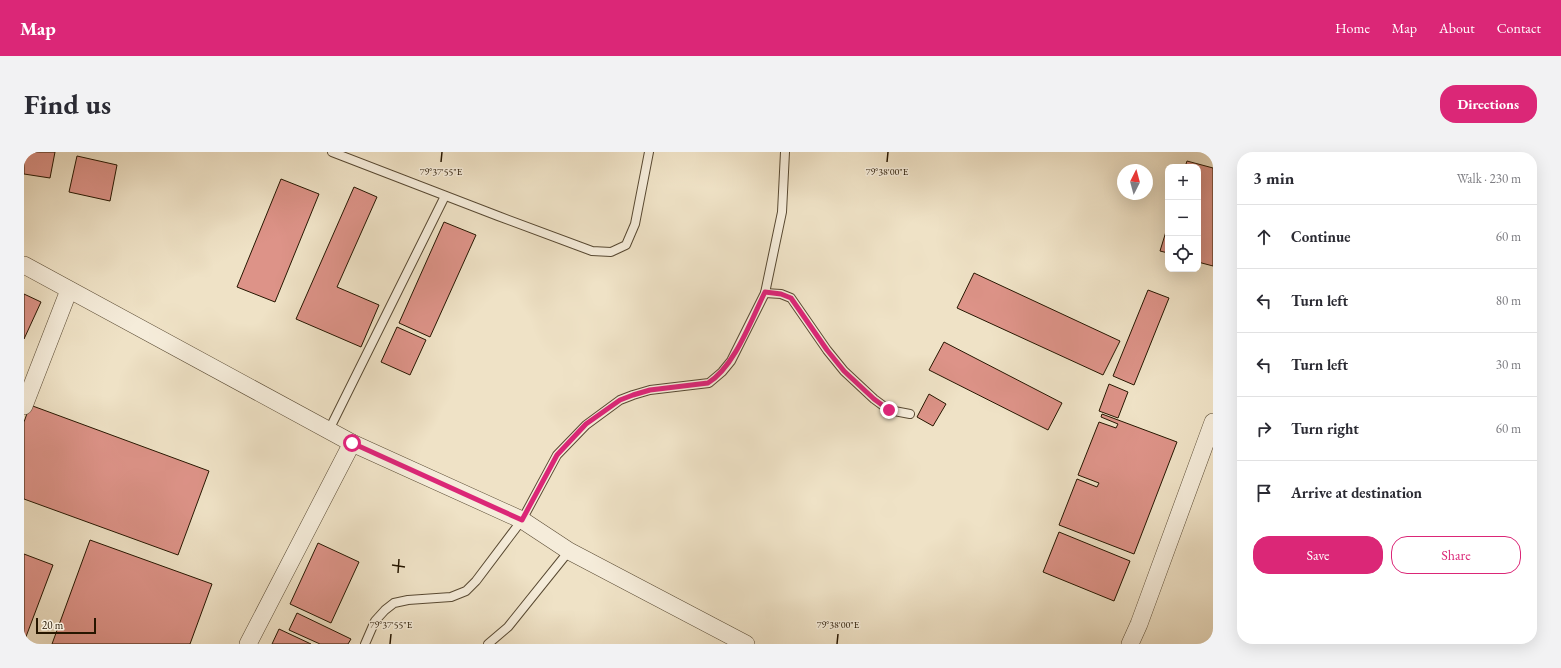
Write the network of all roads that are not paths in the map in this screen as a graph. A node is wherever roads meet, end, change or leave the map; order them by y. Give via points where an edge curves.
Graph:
1 (332, 152) edge
2 (649, 152) edge
3 (786, 152) edge
4 (445, 196) junction
5 (24, 265) edge
6 (69, 290) junction
7 (765, 292) junction
8 (24, 406) edge
9 (910, 414) dead end
10 (1213, 422) edge
11 (329, 430) junction
12 (352, 443) junction
13 (522, 520) junction
14 (569, 551) junction
15 (248, 644) edge
16 (365, 644) edge
17 (488, 644) edge
18 (746, 644) edge
19 (1130, 644) edge

1 - 4 lane
2 - 4 lane via 635,224 626,245 611,252 592,251
3 - 7 lane via 782,212
4 - 11 lane
5 - 6 street
6 - 8 street
6 - 11 street
7 - 9 lane via 791,298 844,371 889,410
7 - 13 lane via 731,361 715,378 708,383 650,390 633,395 620,400 586,424 557,455
10 - 19 street
11 - 12 street
12 - 13 street
12 - 15 street
13 - 14 street
13 - 16 lane via 466,591 451,596 394,603 375,621
14 - 17 lane via 508,627
14 - 18 street

